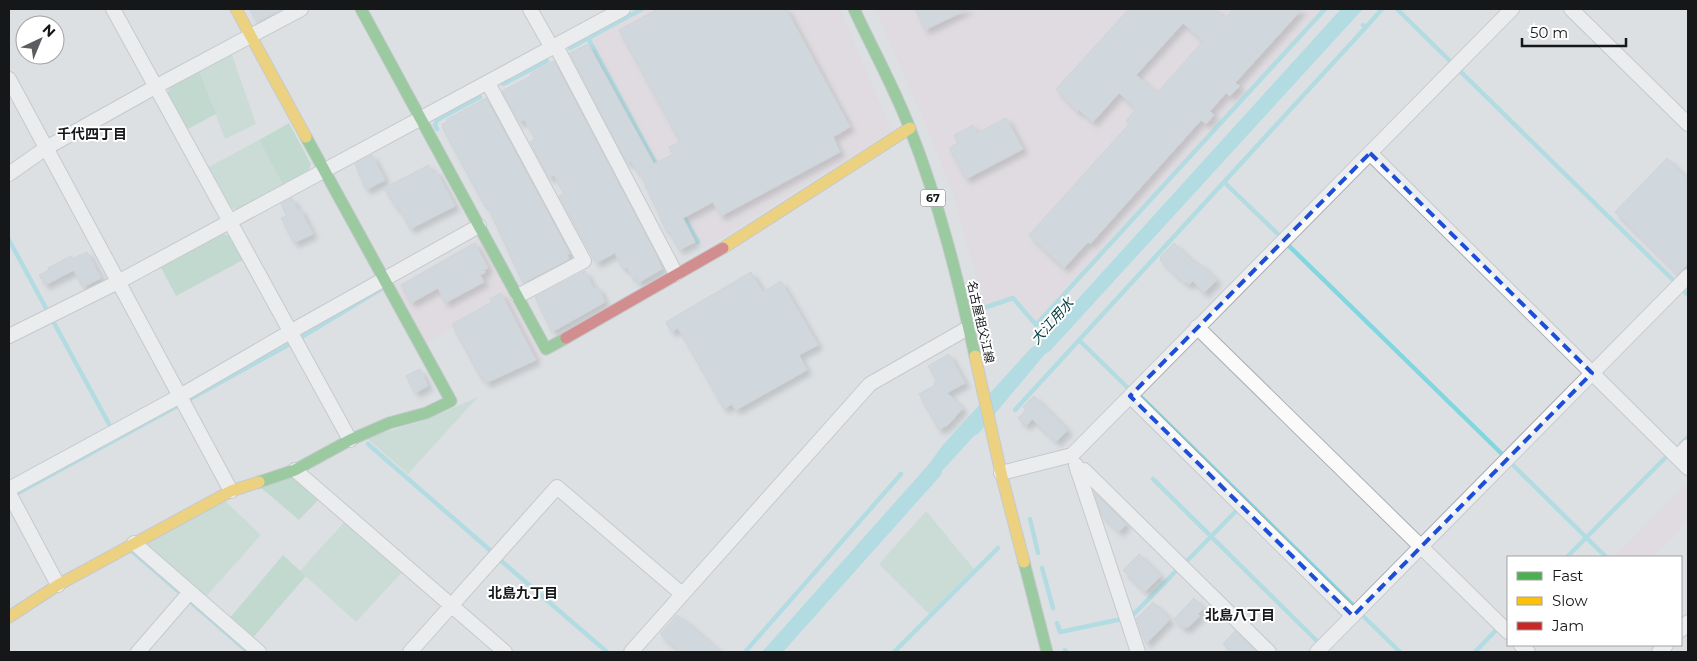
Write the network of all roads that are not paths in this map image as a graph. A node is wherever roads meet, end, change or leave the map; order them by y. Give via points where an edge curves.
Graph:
1 (113, 9) edge
2 (236, 9) edge
3 (301, 9) edge
4 (361, 9) edge
5 (530, 9) edge
6 (623, 9) edge
7 (854, 9) edge
8 (1512, 9) edge
9 (1571, 9) edge
10 (251, 36) junction
11 (554, 47) junction
12 (9, 79) edge
13 (488, 82) junction
14 (155, 87) junction
15 (421, 119) junction
16 (1688, 124) edge
17 (910, 128) junction
18 (46, 148) junction
19 (1370, 153) junction
20 (325, 171) junction
21 (9, 174) edge
22 (230, 222) junction
23 (479, 226) junction
24 (676, 274) junction
25 (1688, 276) edge
26 (384, 279) junction
27 (118, 282) junction
28 (518, 296) junction
29 (1198, 327) junction
30 (968, 328) junction
31 (290, 332) junction
32 (9, 336) edge
33 (1592, 373) junction
34 (180, 396) junction
35 (1130, 396) junction
36 (350, 440) junction
37 (1688, 446) edge
38 (1072, 455) junction
39 (1678, 457) junction
40 (1688, 468) edge
41 (295, 470) junction
42 (1078, 472) junction
43 (1001, 473) junction
44 (9, 489) edge
45 (231, 490) junction
46 (9, 494) edge
47 (134, 543) junction
48 (1421, 547) junction
49 (58, 585) junction
50 (190, 592) junction
51 (682, 594) junction
52 (451, 606) junction
53 (1353, 616) junction
54 (9, 617) edge
55 (1507, 631) edge
56 (138, 652) edge
57 (259, 652) edge
58 (410, 652) edge
59 (505, 652) edge
60 (631, 652) edge
61 (1047, 652) edge
62 (1138, 652) edge
63 (1269, 652) edge
64 (1317, 652) edge

1 - 14 street
2 - 10 street
3 - 10 street
4 - 15 street
5 - 11 street
6 - 11 street
7 - 17 street, 名古屋祖父江線 / 67
8 - 19 street
9 - 16 street
10 - 14 street
10 - 20 street
11 - 13 street
11 - 24 street
12 - 18 street
13 - 15 street
13 - 28 street via 584,261
14 - 18 street
14 - 22 street
15 - 20 street
15 - 23 street
17 - 24 street via 742,236
17 - 30 street, 名古屋祖父江線 / 67 via 932,191
18 - 21 street
18 - 27 street
19 - 29 street
19 - 33 street
20 - 22 street
20 - 26 street
22 - 27 street
22 - 31 street
23 - 26 street
23 - 28 street
24 - 28 street via 546,349
25 - 33 street
26 - 31 street
26 - 36 street via 451,402
27 - 32 street
27 - 34 street
29 - 35 street
29 - 48 street
30 - 43 street, 名古屋祖父江線 / 67
30 - 51 street via 870,384
31 - 34 street
31 - 36 street
33 - 39 street
33 - 48 street
34 - 44 street
34 - 45 street
35 - 38 street
35 - 53 street
36 - 41 street
37 - 39 street
38 - 42 street
38 - 43 street
39 - 40 street
41 - 45 street
41 - 52 street
42 - 62 street
42 - 63 street via 1084,470
43 - 61 street, 名古屋祖父江線 / 67
45 - 47 street
46 - 49 street
47 - 49 street
47 - 50 street
48 - 53 street
48 - 55 street
49 - 54 street
50 - 56 street
50 - 57 street
51 - 52 street via 557,487
51 - 60 street
52 - 58 street
52 - 59 street
53 - 64 street

